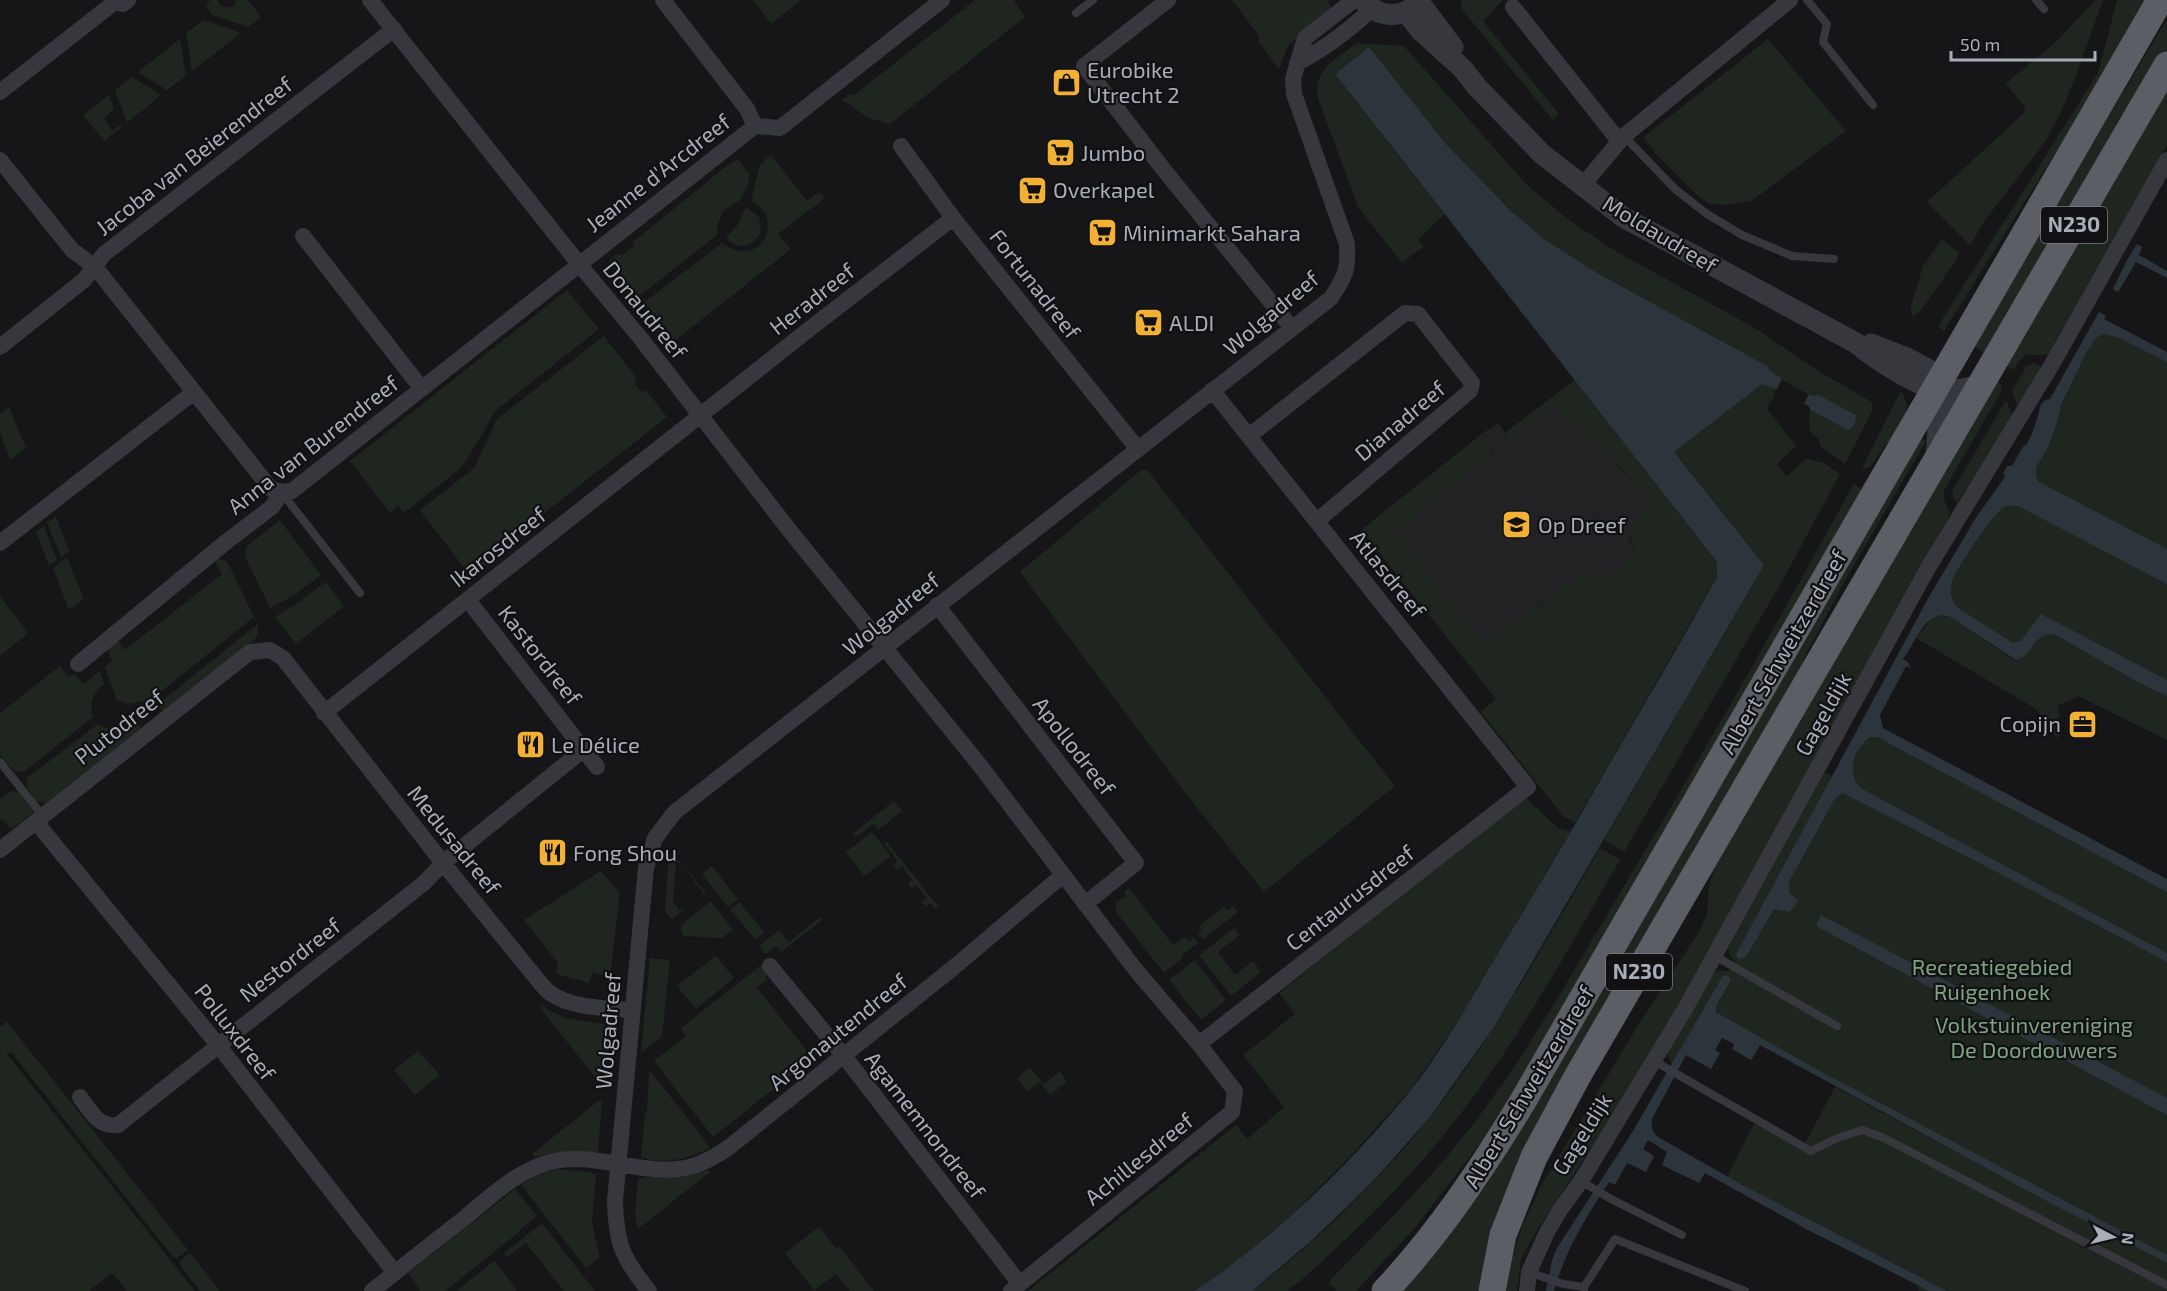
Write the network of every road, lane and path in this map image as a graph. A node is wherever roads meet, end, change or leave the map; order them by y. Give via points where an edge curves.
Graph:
1 (370, 0) edge
2 (663, 0) edge
3 (942, 0) edge
4 (1093, 0) edge
5 (1168, 0) edge
6 (1790, 0) edge
7 (1808, 0) edge
8 (2036, 0) edge
9 (2160, 0) edge
10 (119, 1) edge
11 (1363, 3) edge
12 (1415, 5) edge
13 (1771, 6) edge
14 (1513, 7) dead end
15 (2044, 9) dead end
16 (1076, 13) dead end
17 (394, 29) junction
18 (2167, 65) edge
19 (0, 92) edge
20 (1873, 105) dead end
21 (755, 126) junction
22 (1622, 139) junction
23 (901, 146) dead end
24 (0, 160) edge
25 (2167, 160) edge
26 (1582, 186) junction
27 (953, 218) junction
28 (303, 236) dead end
29 (1834, 259) dead end
30 (579, 264) junction
31 (95, 267) junction
32 (1292, 327) junction
33 (0, 347) edge
34 (1981, 385) junction
35 (1940, 386) junction
36 (422, 389) junction
37 (1212, 390) junction
38 (194, 392) junction
39 (700, 417) junction
40 (1249, 436) junction
41 (1137, 448) junction
42 (1936, 462) junction
43 (282, 492) junction
44 (1317, 521) junction
45 (0, 543) edge
46 (360, 593) dead end
47 (468, 600) junction
48 (937, 606) junction
49 (885, 647) junction
50 (270, 650) joint
51 (78, 664) dead end
52 (324, 713) junction
53 (583, 750) junction
54 (0, 762) edge
55 (597, 767) dead end
56 (1528, 787) joint
57 (40, 819) junction
58 (0, 850) edge
59 (442, 863) junction
60 (1063, 875) junction
61 (1085, 904) junction
62 (1715, 956) junction
63 (770, 966) dead end
64 (633, 1010) junction
65 (1837, 1026) dead end
66 (1199, 1044) junction
67 (218, 1045) junction
68 (844, 1056) junction
69 (1654, 1061) junction
70 (80, 1097) dead end
71 (618, 1164) junction
72 (1581, 1181) junction
73 (1682, 1235) dead end
74 (1529, 1272) junction
75 (395, 1273) junction
76 (2167, 1285) edge
77 (1015, 1287) edge
78 (1584, 1289) edge
79 (372, 1291) edge
80 (650, 1291) edge
81 (1385, 1291) edge
82 (1492, 1291) edge
83 (1527, 1291) edge
84 (1745, 1291) edge

1 - 17 street, Donaudreef
2 - 21 street, Jeanne d'Arcdreef via 747,109
3 - 21 street via 780,128
4 - 16 lane
5 - 32 street via 1084,66
6 - 13 street
7 - 20 lane via 1827,24 1823,42
8 - 15 lane
9 - 35 highway, Albert Schweitzerdreef / N230
10 - 19 street
11 - 12 street via 1385,15 1399,14
11 - 32 street, Wolgadreef via 1346,32 1298,63 1293,79 1294,94 1347,244 1348,262 1345,276 1331,297
12 - 26 street, Moldaudreef via 1428,38 1463,69 1542,154
13 - 22 street
14 - 22 street
17 - 30 street, Donaudreef
17 - 31 street, Jacoba van Beierendreef via 104,254
18 - 34 highway, Albert Schweitzerdreef / N230
21 - 30 street, Jeanne d'Arcdreef
22 - 26 street
22 - 29 lane via 1675,189 1742,235 1792,256
23 - 27 street, Fortunadreef
24 - 31 street via 72,249
25 - 62 street, Gageldijk via 2046,375 1928,568
26 - 35 street, Moldaudreef via 1623,217 1856,343 1876,344
27 - 39 street, Heradreef
27 - 41 street, Fortunadreef
28 - 36 street
30 - 36 street, Anna van Burendreef
30 - 39 street, Donaudreef
31 - 33 street, Jacoba van Beierendreef
31 - 38 street
32 - 37 street, Wolgadreef
34 - 35 street
34 - 42 highway, Albert Schweitzerdreef / N230
35 - 42 street via 1946,409 1938,428
35 - 81 highway, Albert Schweitzerdreef / N230 via 1499,1141 1439,1228
36 - 43 street, Anna van Burendreef via 292,491
37 - 40 street, Atlasdreef
37 - 41 street, Wolgadreef
38 - 43 street via 271,489
38 - 45 street
39 - 47 street, Ikarosdreef
39 - 49 street, Donaudreef
40 - 44 street, Atlasdreef
40 - 44 street, Dianadreef via 1405,313 1418,314 1472,382 1470,391
41 - 48 street, Wolgadreef
42 - 82 highway, Albert Schweitzerdreef / N230 via 1534,1157 1503,1235
43 - 46 lane
43 - 51 street, Anna van Burendreef via 272,507
44 - 56 street, Atlasdreef
47 - 52 street, Ikarosdreef
47 - 53 street, Kastordreef
48 - 49 street, Wolgadreef
48 - 61 street, Apollodreef via 1136,863
49 - 60 street
49 - 64 street, Wolgadreef via 675,812 659,831 646,868
50 - 52 street, Medusadreef via 283,658
50 - 57 street, Plutodreef via 250,652
52 - 59 street, Medusadreef
53 - 55 street, Kastordreef
53 - 59 street, Nestordreef
54 - 57 lane
56 - 66 street, Centaurusdreef
57 - 58 street, Plutodreef
57 - 67 street, Polluxdreef
59 - 64 street, Medusadreef via 550,993 593,1007
59 - 67 street, Nestordreef via 424,883
60 - 61 street
60 - 68 street, Argonautendreef
61 - 66 street via 1151,990
62 - 65 lane
62 - 69 street, Gageldijk
63 - 68 street, Agamemnondreef
64 - 71 street, Wolgadreef
66 - 77 street, Achillesdreef via 1235,1091 1232,1112
67 - 70 street, Nestordreef via 118,1125 108,1126 99,1121
67 - 75 street, Polluxdreef
68 - 71 street, Argonautendreef via 728,1149 700,1164 644,1168
68 - 77 street, Agamemnondreef
69 - 72 street, Gageldijk
69 - 76 lane via 1811,1151 1862,1130 1884,1138
71 - 75 street, Argonautendreef via 556,1160 536,1166 510,1181
71 - 80 street, Wolgadreef via 616,1227 621,1250
72 - 73 lane
72 - 74 street, Gageldijk via 1547,1232
74 - 78 lane
74 - 83 street, Gageldijk
75 - 79 street, Argonautendreef
78 - 84 lane via 1615,1239

